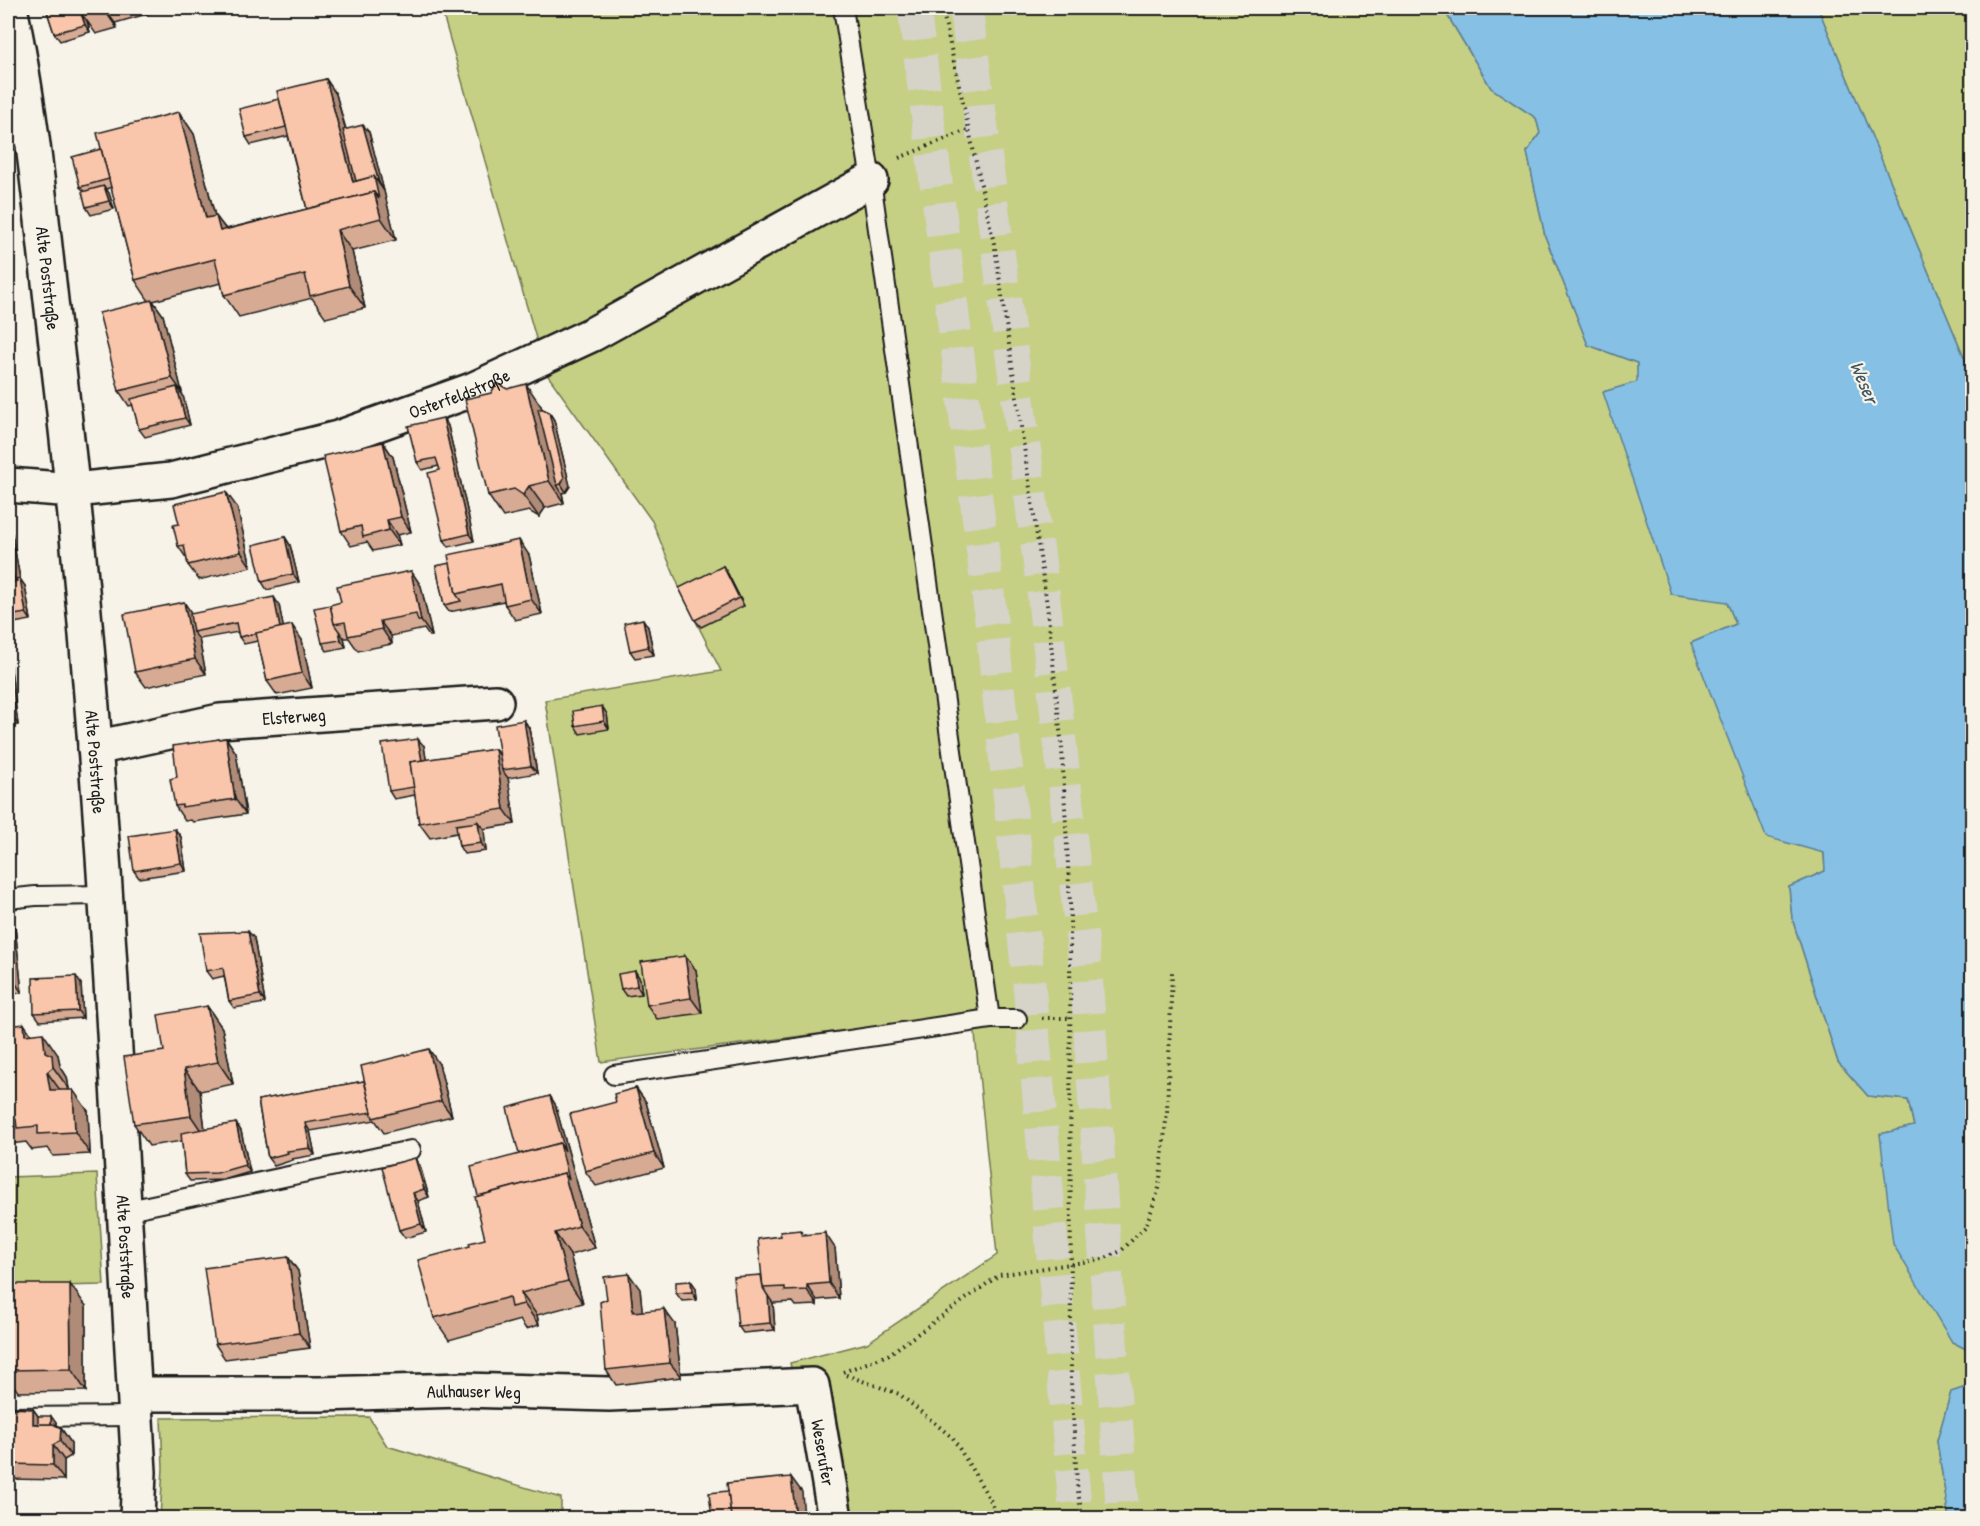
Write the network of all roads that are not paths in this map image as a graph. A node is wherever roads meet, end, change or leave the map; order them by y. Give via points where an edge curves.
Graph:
1 (10, 8) edge
2 (843, 8) edge
3 (871, 180) junction
4 (8, 485) edge
5 (74, 490) junction
6 (496, 702) dead end
7 (95, 748) junction
8 (105, 895) junction
9 (8, 899) edge
10 (990, 1019) junction
11 (1017, 1019) dead end
12 (614, 1075) dead end
13 (411, 1150) dead end
14 (124, 1211) junction
15 (812, 1385) joint
16 (135, 1405) junction
17 (8, 1417) edge
18 (137, 1518) edge
19 (835, 1518) edge

1 - 5 street, Alte Poststraße via 30,129
2 - 3 lane
3 - 5 street, Osterfeldstraße via 592,334 472,390 338,438 171,480
3 - 10 lane
4 - 5 street, Osterfeldstraße
5 - 7 street, Alte Poststraße
6 - 7 street, Elsterweg via 220,721
7 - 8 street, Alte Poststraße
8 - 9 lane
8 - 14 street, Alte Poststraße
10 - 11 lane
10 - 12 lane
13 - 14 lane
14 - 16 street, Alte Poststraße
15 - 16 street, Aulhauser Weg via 609,1394 463,1390 320,1394
15 - 19 street, Weserufer
16 - 17 lane
16 - 18 street, Alte Poststraße

